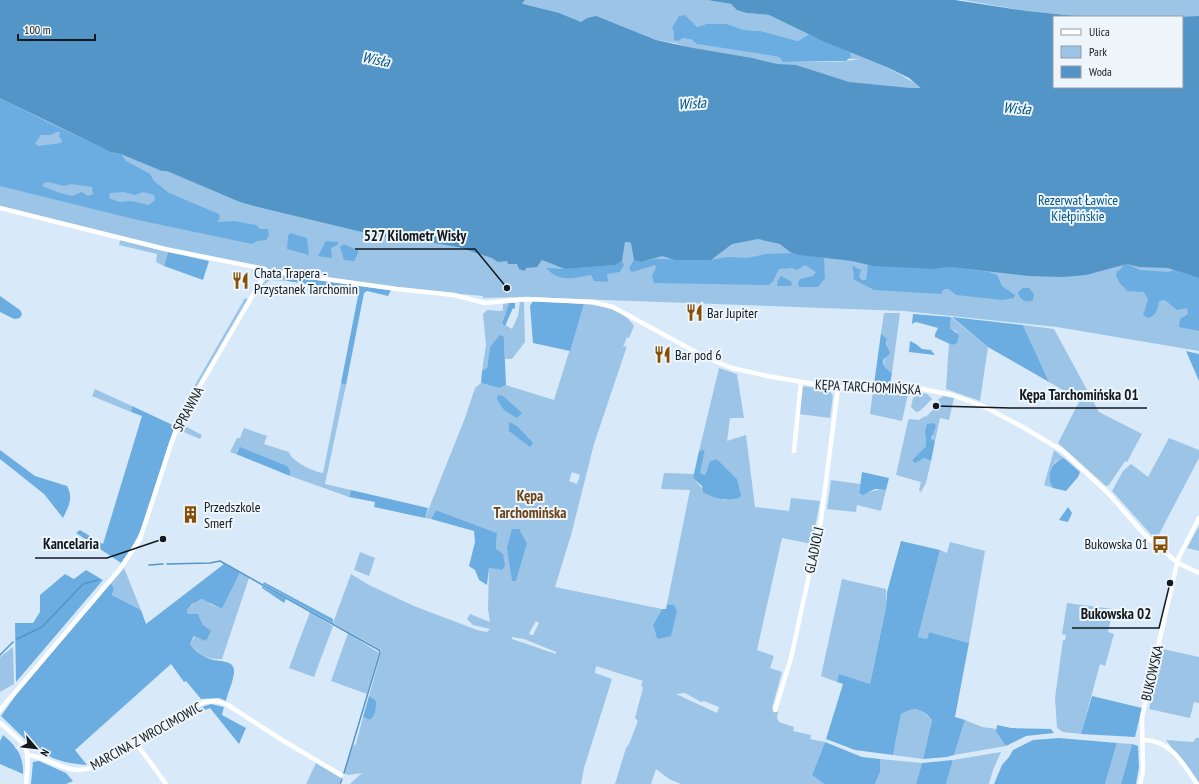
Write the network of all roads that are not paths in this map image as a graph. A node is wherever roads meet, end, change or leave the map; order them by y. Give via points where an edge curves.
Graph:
1 (0, 208) edge
2 (269, 273) junction
3 (801, 382) junction
4 (838, 388) junction
5 (794, 451) dead end
6 (1199, 518) edge
7 (1178, 563) junction
8 (1199, 573) edge
9 (0, 710) edge
10 (775, 710) dead end
11 (0, 723) edge
12 (1142, 740) junction
13 (136, 743) junction
14 (29, 755) junction
15 (342, 775) dead end
16 (26, 784) edge
17 (166, 784) edge
18 (1140, 784) edge
19 (1197, 784) edge

1 - 2 street via 165,249 265,269
2 - 3 street, KĘPA TARCHOMIŃSKA via 281,272 470,298 485,303 526,299 604,303 705,357 732,368
2 - 9 street, SPRAWNA via 261,281 182,418 138,545
3 - 4 street, KĘPA TARCHOMIŃSKA
3 - 5 street
4 - 7 street, KĘPA TARCHOMIŃSKA via 914,388 940,392 983,406 1063,451 1108,493 1144,534
4 - 10 street, GLADIOLI via 821,520 791,658
6 - 7 street, BUKOWSKA via 1182,549
7 - 8 street, KĘPA TARCHOMIŃSKA
7 - 12 street, BUKOWSKA via 1142,717
11 - 14 street via 21,741
12 - 18 street, BUKOWSKA via 1143,772
12 - 19 street via 1166,745
13 - 14 street, MARCINA Z WROCIMOWIC via 83,770 66,769 40,757
13 - 15 street, MARCINA Z WROCIMOWIC via 204,702 217,701 228,705
13 - 17 street
14 - 16 street

